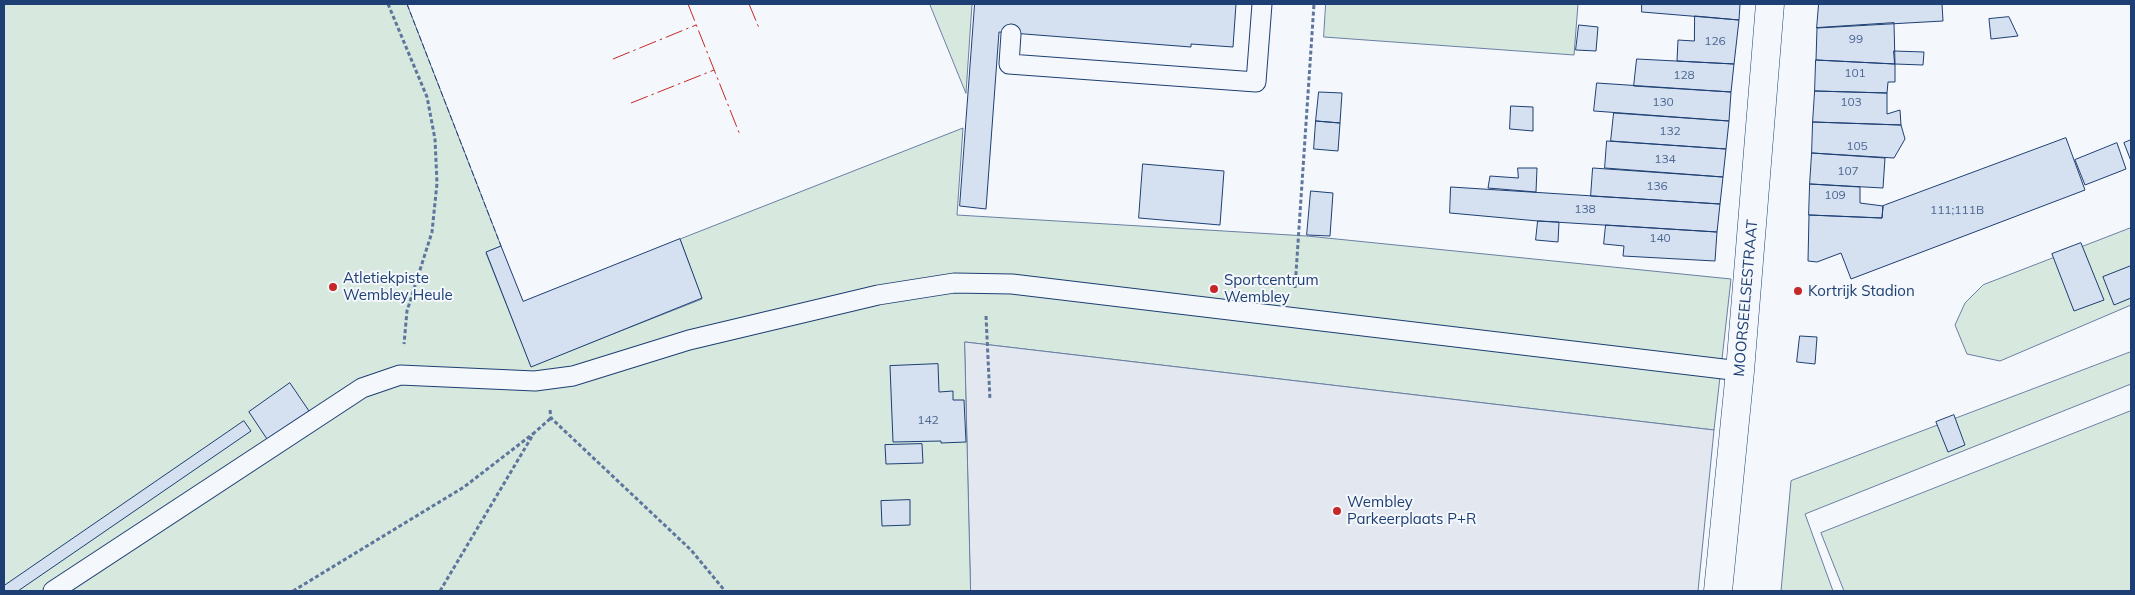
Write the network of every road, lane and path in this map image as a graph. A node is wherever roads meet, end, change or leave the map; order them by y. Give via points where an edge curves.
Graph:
1 (388, 4) edge
2 (1262, 4) edge
3 (1314, 4) edge
4 (1770, 4) edge
5 (1011, 34) dead end
6 (984, 284) junction
7 (1293, 317) junction
8 (1740, 370) junction
9 (400, 375) junction
10 (990, 400) dead end
11 (534, 433) junction
12 (443, 585) junction
13 (52, 591) edge
14 (293, 591) edge
15 (440, 591) edge
16 (444, 591) edge
17 (725, 591) edge
18 (1718, 591) edge

1 - 9 path via 426,97 435,139 437,184 432,232 407,311
2 - 5 lane via 1256,82 1009,64
3 - 7 path
4 - 8 street, MOORSEELSESTRAAT
6 - 7 lane via 1012,284
6 - 9 lane via 954,283 878,295 689,340 573,376 535,381
6 - 10 path
7 - 8 lane
8 - 18 street, MOORSEELSESTRAAT
9 - 13 lane via 362,388
11 - 12 path
11 - 14 path via 464,487
11 - 17 path via 551,418 692,550
12 - 15 path
12 - 16 path

